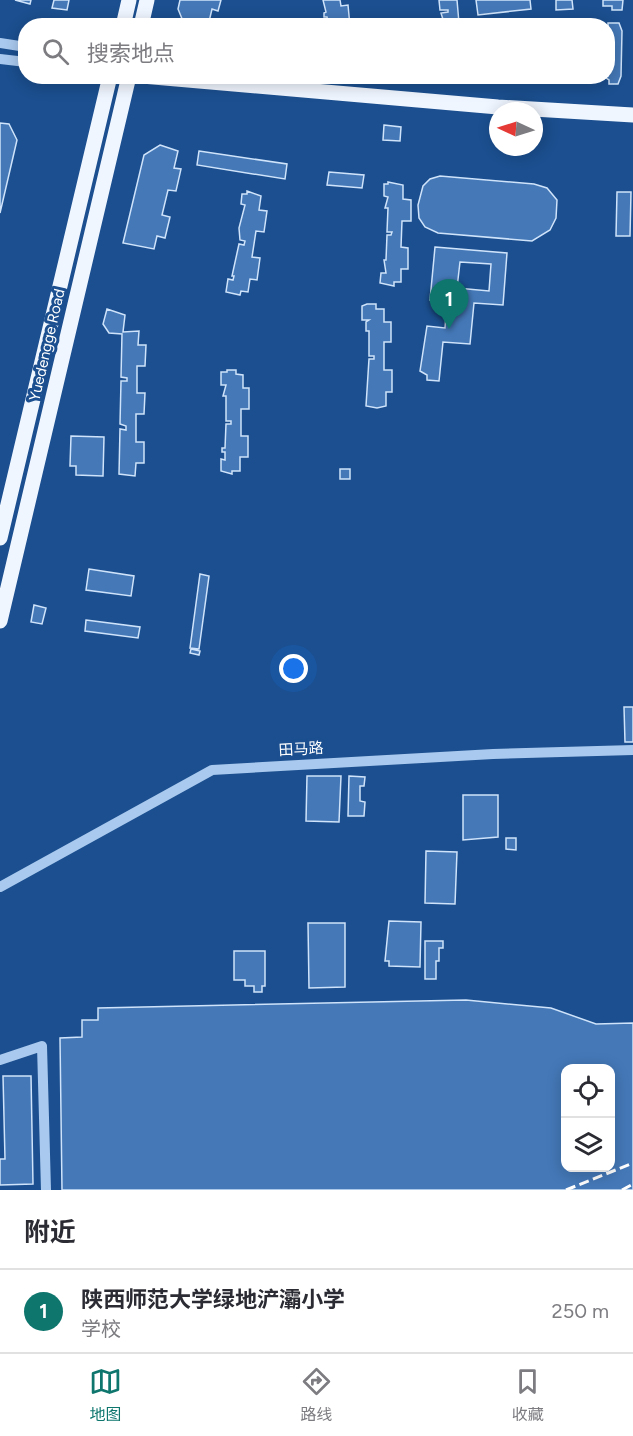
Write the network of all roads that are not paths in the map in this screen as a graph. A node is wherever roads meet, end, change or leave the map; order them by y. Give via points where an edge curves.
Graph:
1 (129, 0) edge
2 (147, 0) edge
3 (125, 18) edge
4 (143, 18) edge
5 (0, 43) edge
6 (18, 45) edge
7 (0, 59) edge
8 (18, 62) edge
9 (108, 84) edge
10 (127, 84) edge
11 (234, 84) edge
12 (633, 114) edge
13 (0, 538) edge
14 (0, 621) edge
15 (633, 750) edge
16 (0, 886) edge
17 (0, 1060) edge
18 (46, 1190) edge

1 - 3 main road
2 - 4 main road
5 - 6 street
7 - 8 street
9 - 13 main road, Yuedengge Road
10 - 14 main road, Yuedengge Road
11 - 12 main road via 498,107
15 - 16 street, 田马路 via 212,770
17 - 18 street via 42,1046

